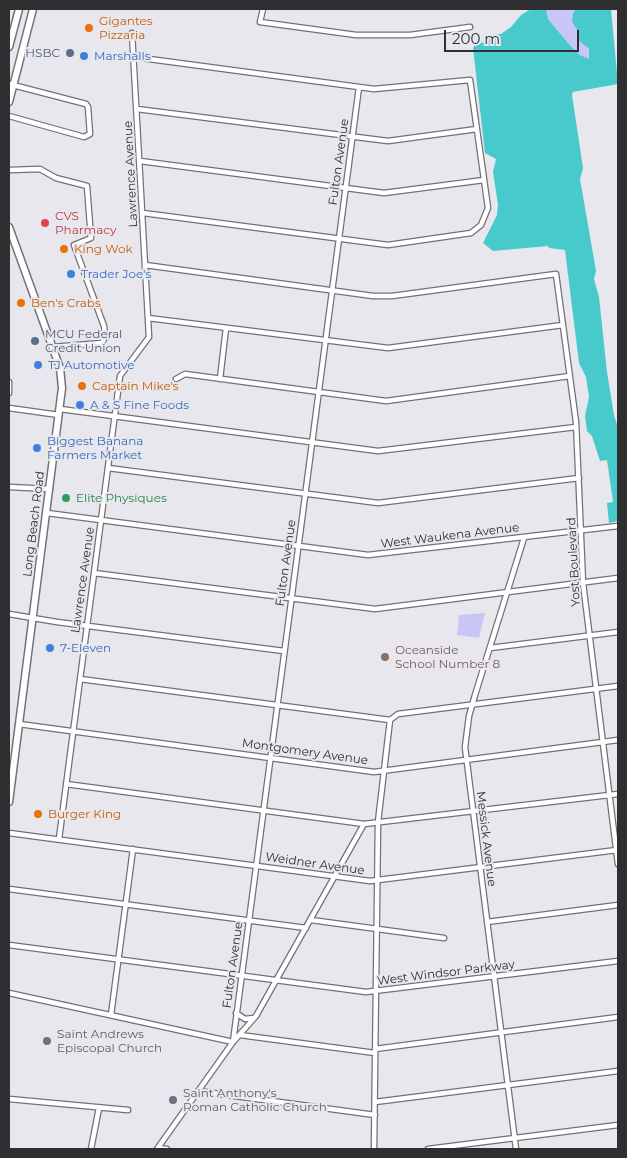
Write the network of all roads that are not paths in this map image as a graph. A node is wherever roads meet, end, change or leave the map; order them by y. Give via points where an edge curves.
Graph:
1 (19, 9) edge
2 (33, 9) edge
3 (263, 9) edge
4 (470, 27) dead end
5 (132, 33) dead end
6 (9, 47) edge
7 (134, 57) junction
8 (11, 84) edge
9 (359, 86) junction
10 (9, 102) edge
11 (137, 109) junction
12 (9, 116) edge
13 (477, 129) junction
14 (353, 137) junction
15 (140, 161) junction
16 (9, 170) edge
17 (484, 180) junction
18 (346, 188) junction
19 (143, 213) junction
20 (9, 227) edge
21 (339, 239) junction
22 (145, 265) junction
23 (332, 290) junction
24 (148, 318) junction
25 (563, 325) junction
26 (226, 328) junction
27 (326, 341) junction
28 (52, 347) junction
29 (570, 376) junction
30 (176, 379) dead end
31 (220, 379) junction
32 (9, 382) edge
33 (319, 392) junction
34 (9, 393) edge
35 (9, 408) edge
36 (59, 412) junction
37 (114, 417) junction
38 (576, 427) junction
39 (312, 443) junction
40 (108, 468) junction
41 (579, 478) junction
42 (9, 488) edge
43 (50, 489) junction
44 (305, 494) junction
45 (47, 513) junction
46 (101, 520) junction
47 (618, 526) edge
48 (582, 530) junction
49 (524, 538) junction
50 (298, 546) junction
51 (94, 572) junction
52 (618, 578) edge
53 (583, 583) junction
54 (507, 592) junction
55 (291, 599) junction
56 (9, 614) edge
57 (33, 618) junction
58 (87, 626) junction
59 (618, 632) edge
60 (589, 636) junction
61 (490, 648) junction
62 (284, 652) junction
63 (80, 678) junction
64 (618, 686) edge
65 (596, 689) junction
66 (472, 704) junction
67 (277, 705) junction
68 (390, 720) junction
69 (19, 724) junction
70 (73, 731) junction
71 (618, 740) edge
72 (603, 742) junction
73 (270, 758) junction
74 (466, 759) junction
75 (383, 770) junction
76 (66, 784) junction
77 (618, 794) edge
78 (609, 795) junction
79 (9, 802) edge
80 (263, 811) junction
81 (473, 812) junction
82 (378, 822) junction
83 (364, 824) junction
84 (9, 833) edge
85 (59, 839) junction
86 (133, 849) junction
87 (617, 850) edge
88 (618, 864) edge
89 (256, 866) junction
90 (480, 867) junction
91 (335, 876) junction
92 (377, 880) junction
93 (9, 889) edge
94 (126, 904) junction
95 (618, 905) edge
96 (311, 920) junction
97 (248, 921) junction
98 (487, 922) junction
99 (306, 928) junction
100 (377, 929) junction
101 (444, 938) dead end
102 (9, 945) edge
103 (119, 959) junction
104 (618, 961) edge
105 (241, 976) junction
106 (494, 977) junction
107 (277, 981) junction
108 (376, 992) junction
109 (9, 993) edge
110 (236, 1014) junction
111 (111, 1015) junction
112 (618, 1017) edge
113 (254, 1018) junction
114 (501, 1032) junction
115 (240, 1035) junction
116 (233, 1042) junction
117 (375, 1051) junction
118 (618, 1071) edge
119 (508, 1085) junction
120 (198, 1091) junction
121 (9, 1099) edge
122 (375, 1102) junction
123 (99, 1108) junction
124 (128, 1110) dead end
125 (375, 1115) junction
126 (618, 1125) edge
127 (514, 1138) junction
128 (91, 1149) edge
129 (158, 1149) edge
130 (167, 1149) edge
131 (374, 1149) edge
132 (428, 1149) edge
133 (516, 1149) edge

1 - 6 main road
2 - 8 main road
3 - 4 street via 260,22 374,36
5 - 7 street, Lawrence Avenue
7 - 9 street
7 - 11 street, Lawrence Avenue
8 - 10 main road
8 - 12 street via 86,104 90,134 84,137
9 - 13 street via 386,89 470,80
9 - 14 street, Fulton Avenue
11 - 14 street
11 - 15 street, Lawrence Avenue
13 - 14 street via 388,141
13 - 17 street
14 - 18 street, Fulton Avenue
15 - 18 street
15 - 19 street, Lawrence Avenue
16 - 28 street via 40,169 56,178 87,186 91,238 74,245 104,326 104,337 102,343
17 - 18 street via 389,192
17 - 21 street via 487,213 477,230 388,245
18 - 21 street, Fulton Avenue
19 - 21 street
19 - 22 street, Lawrence Avenue
20 - 28 main road, Long Beach Road
21 - 23 street, Fulton Avenue
22 - 23 street
22 - 24 street, Lawrence Avenue
23 - 25 street, Yost Boulevard via 392,296 556,274
23 - 27 street, Fulton Avenue
24 - 26 street
24 - 37 street, Lawrence Avenue via 148,342 120,376
25 - 27 street via 388,348
25 - 29 street, Yost Boulevard
26 - 27 street
26 - 31 street
27 - 33 street, Fulton Avenue
28 - 36 main road, Long Beach Road via 61,376
29 - 33 street via 386,401
29 - 38 street, Yost Boulevard
30 - 31 street via 185,374
31 - 33 street
32 - 34 street
33 - 39 street, Fulton Avenue
35 - 36 street
36 - 37 street
36 - 43 main road, Long Beach Road
37 - 39 street
37 - 40 street, Lawrence Avenue
38 - 39 street via 386,451
38 - 41 street, Yost Boulevard
39 - 44 street, Fulton Avenue
40 - 44 street
40 - 46 street, Lawrence Avenue
41 - 44 street via 384,503
41 - 48 street, Yost Boulevard
42 - 43 street
43 - 45 main road, Long Beach Road
44 - 50 street, Fulton Avenue
45 - 46 street, West Waukena Avenue
45 - 57 main road, Long Beach Road
46 - 50 street, West Waukena Avenue
46 - 51 street, Lawrence Avenue
47 - 48 street, West Waukena Avenue
48 - 49 street, West Waukena Avenue
48 - 53 street, Yost Boulevard
49 - 50 street, West Waukena Avenue via 380,555
49 - 54 street, Messick Avenue
50 - 55 street, Fulton Avenue
51 - 55 street
51 - 58 street, Lawrence Avenue
52 - 53 street
53 - 54 street
53 - 60 street, Yost Boulevard
54 - 55 street via 375,609
54 - 61 street, Messick Avenue
55 - 62 street, Fulton Avenue
56 - 57 street
57 - 58 street
57 - 69 main road, Long Beach Road
58 - 62 street
58 - 63 street, Lawrence Avenue
59 - 60 street
60 - 61 street
60 - 65 street, Yost Boulevard
61 - 66 street, Messick Avenue
62 - 67 street, Fulton Avenue
63 - 67 street
63 - 70 street, Lawrence Avenue
64 - 65 street
65 - 66 street
65 - 72 street, Yost Boulevard
66 - 68 street via 398,714
66 - 74 street, Messick Avenue via 466,732
67 - 68 street
67 - 73 street, Fulton Avenue
68 - 75 street
69 - 70 street, Montgomery Avenue
69 - 79 main road, Long Beach Road
70 - 73 street, Montgomery Avenue
70 - 76 street, Lawrence Avenue
71 - 72 street, Montgomery Avenue
72 - 74 street, Montgomery Avenue
72 - 78 street, Yost Boulevard
73 - 75 street, Montgomery Avenue via 374,772
73 - 80 street, Fulton Avenue
74 - 75 street, Montgomery Avenue
74 - 81 street, Messick Avenue
75 - 82 street
76 - 80 street
76 - 85 street, Lawrence Avenue
77 - 78 street
78 - 81 street
78 - 87 street, Yost Boulevard
80 - 83 street
80 - 89 street, Fulton Avenue
81 - 82 street
81 - 90 street, Messick Avenue
82 - 83 street
82 - 92 street
83 - 91 street
84 - 85 street, Weidner Avenue
85 - 86 street, Weidner Avenue
86 - 89 street, Weidner Avenue
86 - 94 street
87 - 88 street, Yost Boulevard
87 - 90 street, Weidner Avenue
89 - 91 street, Weidner Avenue
89 - 97 street, Fulton Avenue
90 - 92 street, Weidner Avenue
90 - 98 street, Messick Avenue
91 - 92 street, Weidner Avenue
91 - 96 street
92 - 100 street
93 - 94 street
94 - 97 street
94 - 103 street
95 - 98 street
96 - 99 street
96 - 100 street
97 - 99 street
97 - 105 street, Fulton Avenue
98 - 106 street, Messick Avenue
99 - 107 street
100 - 101 street
100 - 108 street
102 - 103 street, West Windsor Parkway
103 - 105 street, West Windsor Parkway
103 - 111 street
104 - 106 street, West Windsor Parkway
105 - 107 street, West Windsor Parkway
105 - 110 street, Fulton Avenue
106 - 108 street, West Windsor Parkway
106 - 114 street, Messick Avenue
107 - 108 street, West Windsor Parkway
107 - 113 street
108 - 117 street
109 - 111 street
110 - 113 street via 245,1019
110 - 116 street, Fulton Avenue
111 - 116 street
112 - 114 street
113 - 115 street
114 - 117 street
114 - 119 street, Messick Avenue
115 - 116 street
115 - 117 street
116 - 120 street
117 - 122 street
118 - 119 street
119 - 122 street
119 - 127 street, Messick Avenue
120 - 125 street
120 - 129 street
121 - 123 street
122 - 125 street
123 - 124 street
123 - 128 street
125 - 131 street
126 - 127 street
127 - 132 street
127 - 133 street, Messick Avenue
129 - 130 street

